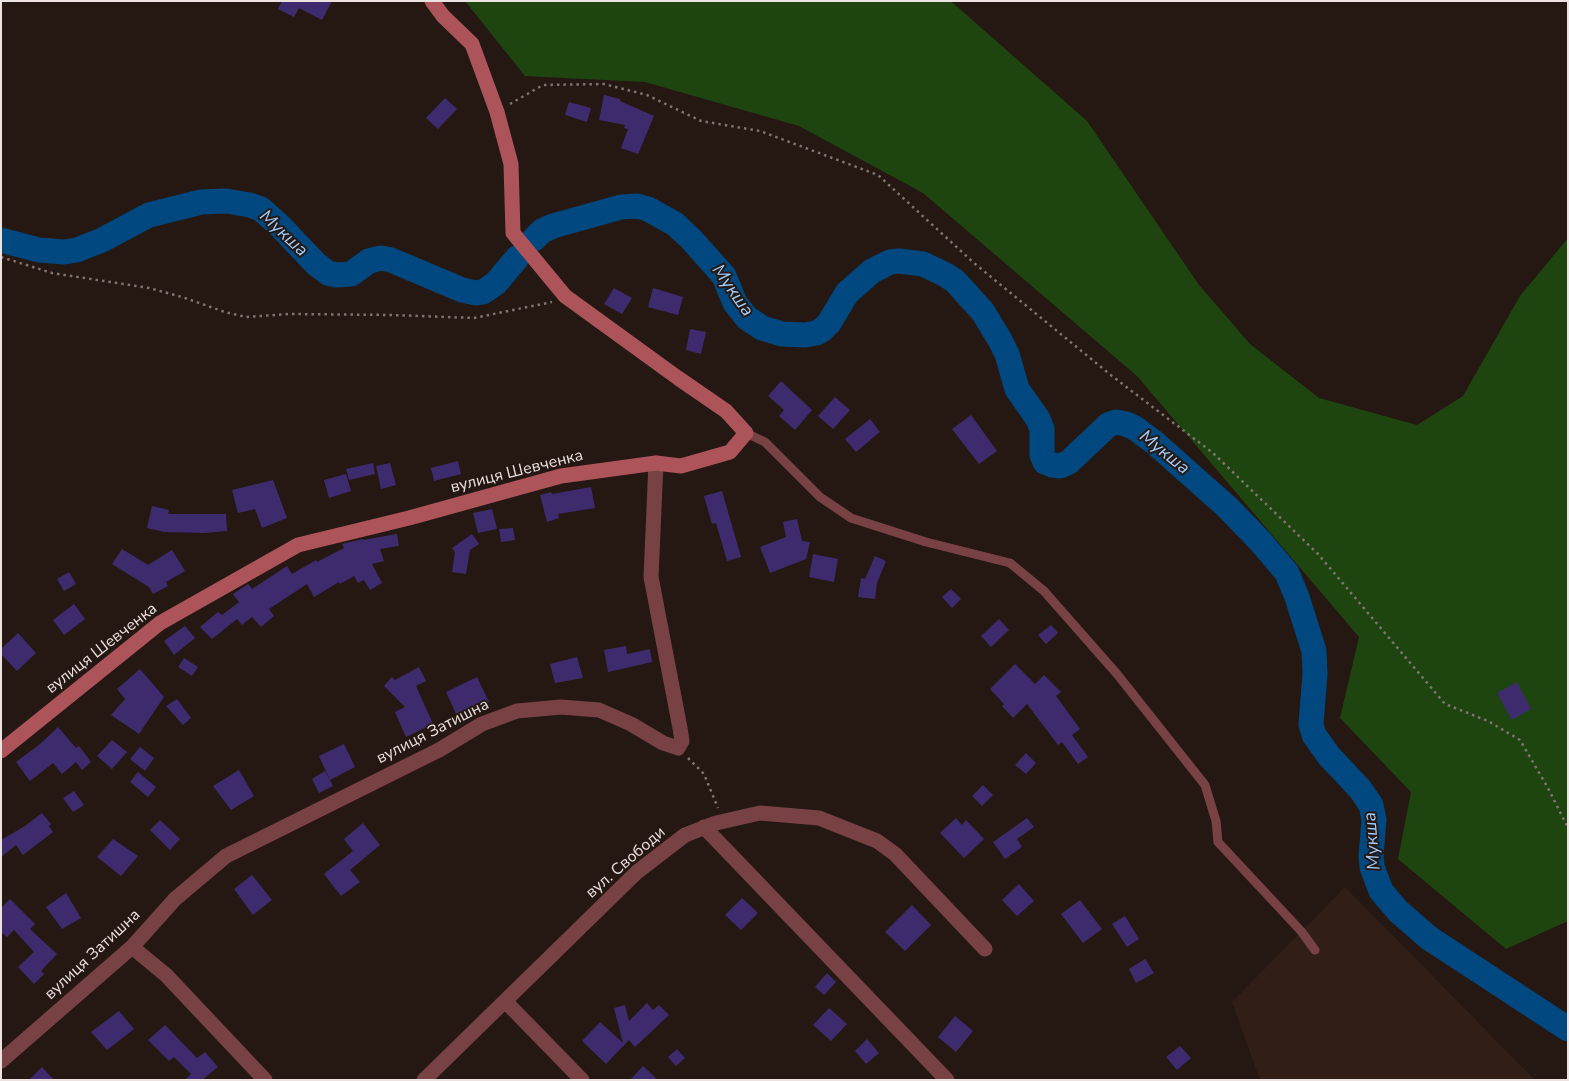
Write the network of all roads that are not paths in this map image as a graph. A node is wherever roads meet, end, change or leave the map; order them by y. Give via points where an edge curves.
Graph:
1 (432, 1) edge
2 (746, 433) junction
3 (656, 463) junction
4 (1, 751) edge
5 (704, 828) junction
6 (132, 947) junction
7 (985, 949) dead end
8 (1315, 950) dead end
9 (505, 1001) junction
10 (1, 1061) edge
11 (265, 1080) edge
12 (424, 1080) edge
13 (582, 1080) edge
14 (947, 1080) edge

1 - 2 street via 472,44 497,112 511,164 513,233 565,296 726,411
2 - 3 street, вулиця Шевченка via 730,452 682,466
2 - 8 lane via 765,442 820,497 851,518 926,542 1010,563 1044,591 1118,674 1205,785 1216,821 1218,842
3 - 4 street, вулиця Шевченка via 561,476 298,545 160,623
3 - 6 street, вулиця Затишна via 651,577 682,740 678,748 599,710 561,706 517,710 482,724 440,750 226,856 175,900
5 - 7 street, вул. Свободи via 760,813 819,818 877,841 895,854
5 - 9 street, вул. Свободи via 685,835 638,872
5 - 14 street
6 - 10 street, вулиця Затишна
6 - 11 street via 166,975
9 - 12 street, вул. Свободи
9 - 13 street

